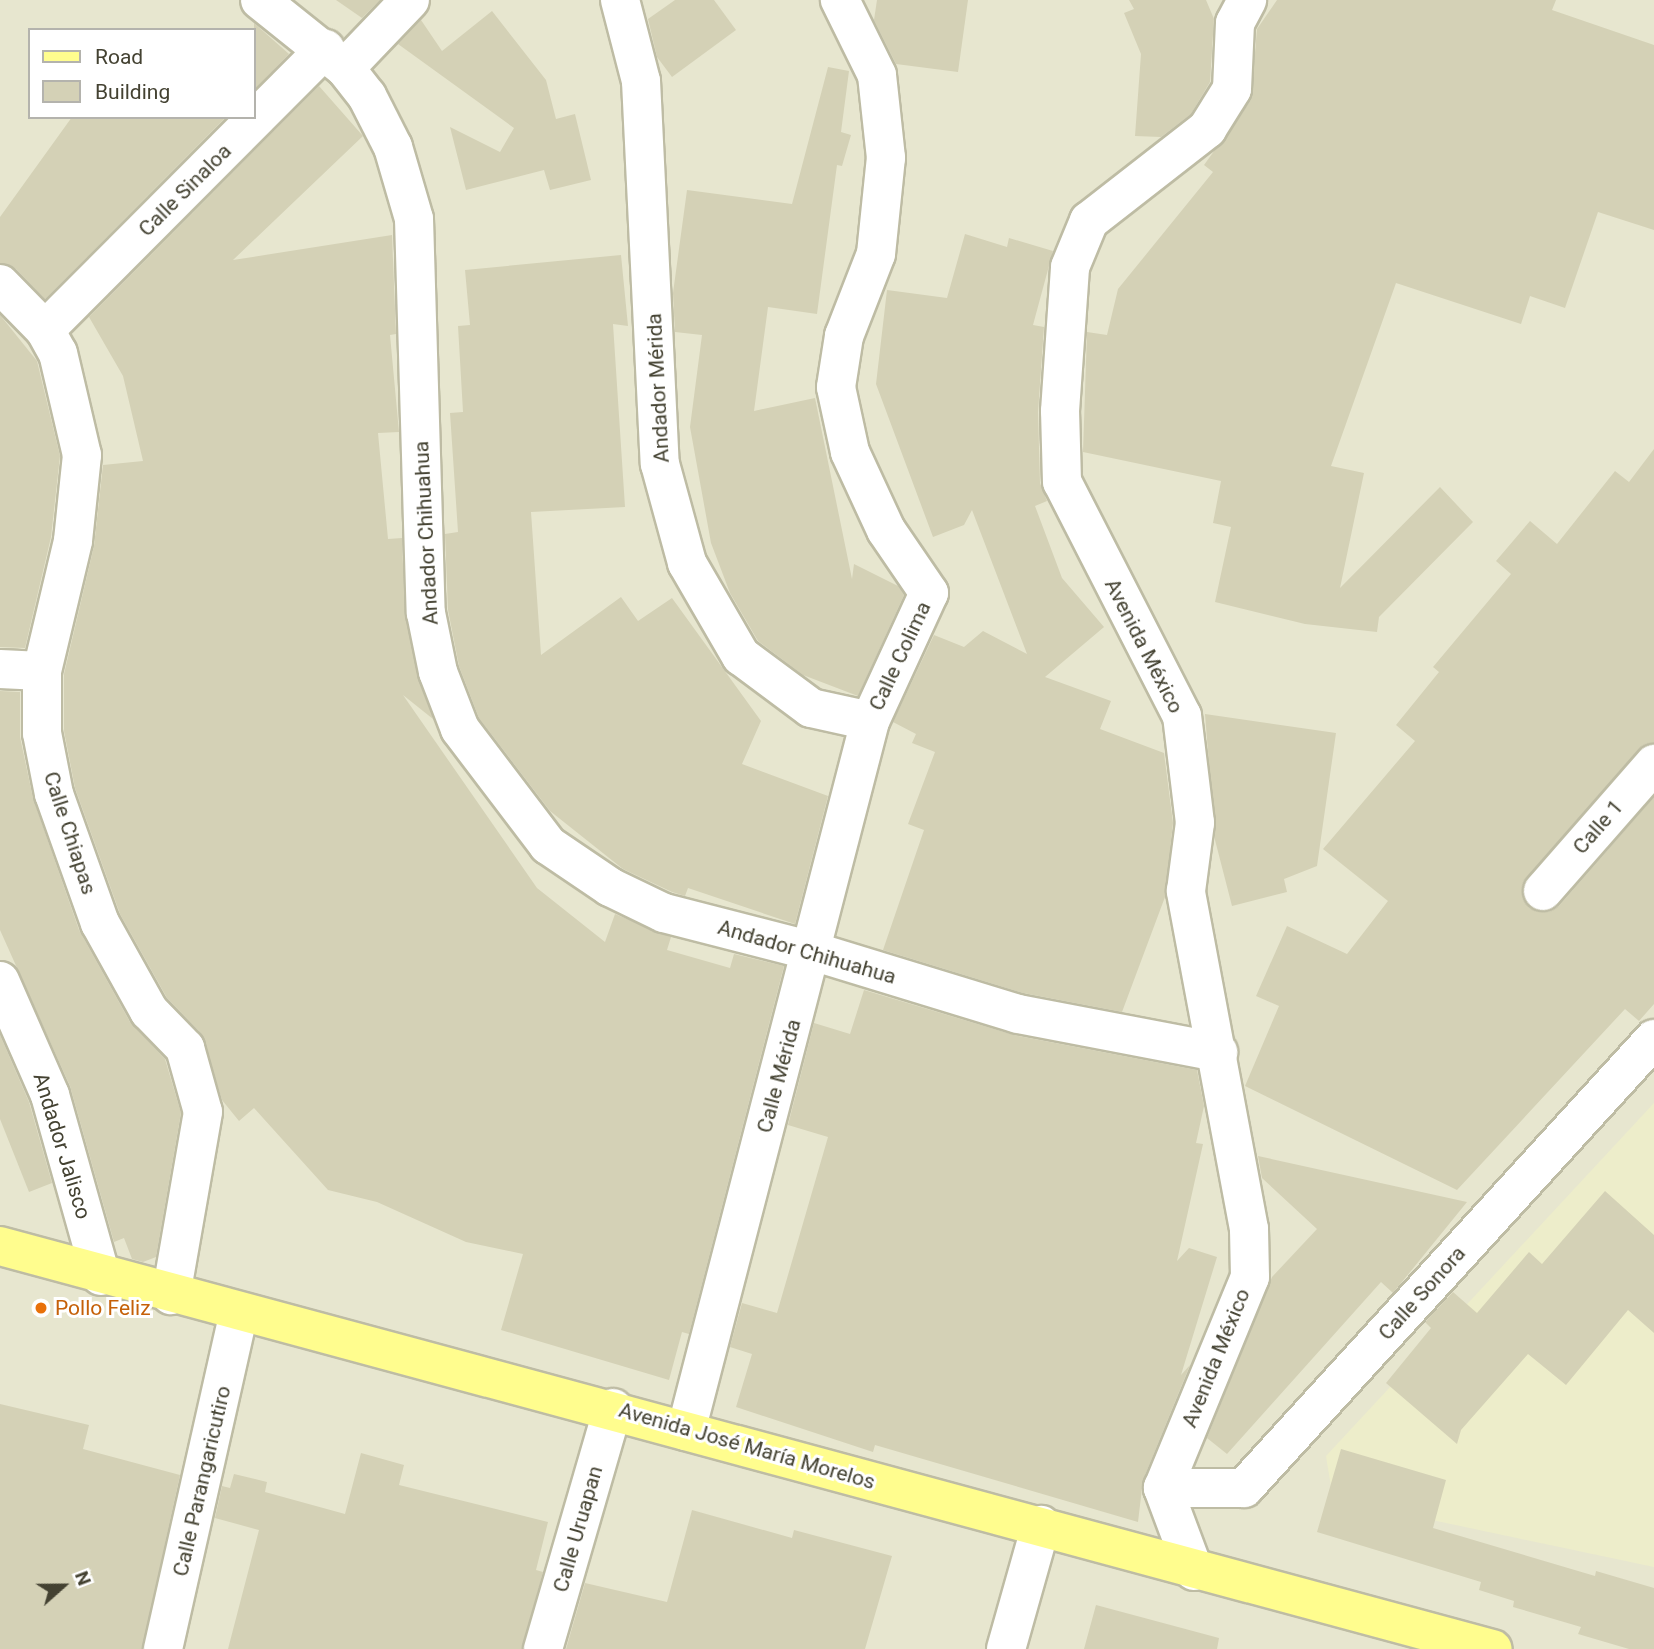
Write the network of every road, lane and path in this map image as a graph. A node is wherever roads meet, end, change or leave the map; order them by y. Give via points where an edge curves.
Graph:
1 (260, 0) edge
2 (410, 0) edge
3 (620, 0) edge
4 (839, 0) edge
5 (1236, 8) edge
6 (335, 59) junction
7 (0, 284) edge
8 (45, 330) junction
9 (0, 669) edge
10 (42, 671) junction
11 (870, 720) junction
12 (1654, 764) edge
13 (1543, 891) dead end
14 (812, 951) junction
15 (0, 981) edge
16 (1654, 1039) edge
17 (1218, 1052) junction
18 (0, 1246) edge
19 (101, 1276) junction
20 (171, 1295) junction
21 (239, 1313) junction
22 (613, 1408) junction
23 (686, 1431) junction
24 (1163, 1488) junction
25 (1041, 1525) junction
26 (1194, 1571) junction
27 (163, 1649) edge
28 (543, 1649) edge
29 (1006, 1649) edge
30 (1493, 1649) edge

1 - 6 street, Andador Chihuahua
2 - 6 street, Calle Sinaloa
3 - 11 street, Andador Mérida via 641,81 660,464 687,563 741,656 811,708
4 - 11 street, Calle Colima via 877,75 886,158 876,254 844,336 835,387 850,452 886,530 929,593
5 - 17 street, Avenida México via 1232,89 1207,129 1089,221 1070,267 1060,411 1062,482 1182,716 1195,823 1186,891
6 - 8 street, Calle Sinaloa
6 - 14 street, Andador Chihuahua via 367,96 393,147 414,219 426,613 438,672 460,729 548,845 610,887 664,914
7 - 8 street, Calle Chiapas
8 - 10 street, Calle Chiapas via 66,375 82,455 74,541
9 - 10 street
10 - 20 street, Calle Chiapas via 42,733 54,794 91,900 149,1011 185,1048 203,1112
11 - 14 street, Calle Mérida
12 - 13 street, Calle 1
14 - 17 street, Andador Chihuahua via 1018,1014
14 - 23 street, Calle Mérida
15 - 19 street, Andador Jalisco via 50,1095
16 - 24 street, Calle Sonora via 1244,1488
17 - 24 street, Avenida México via 1249,1229 1250,1277
18 - 19 main road, Avenida José María Morelos
19 - 20 main road, Avenida José María Morelos
20 - 21 main road, Avenida José María Morelos
21 - 22 main road, Avenida José María Morelos
21 - 27 street, Calle Parangaricutiro
22 - 23 main road, Avenida José María Morelos
22 - 28 street, Calle Uruapan
23 - 25 main road, Avenida José María Morelos
24 - 26 street
25 - 26 main road, Avenida José María Morelos
25 - 29 street
26 - 30 main road, Avenida José María Morelos

